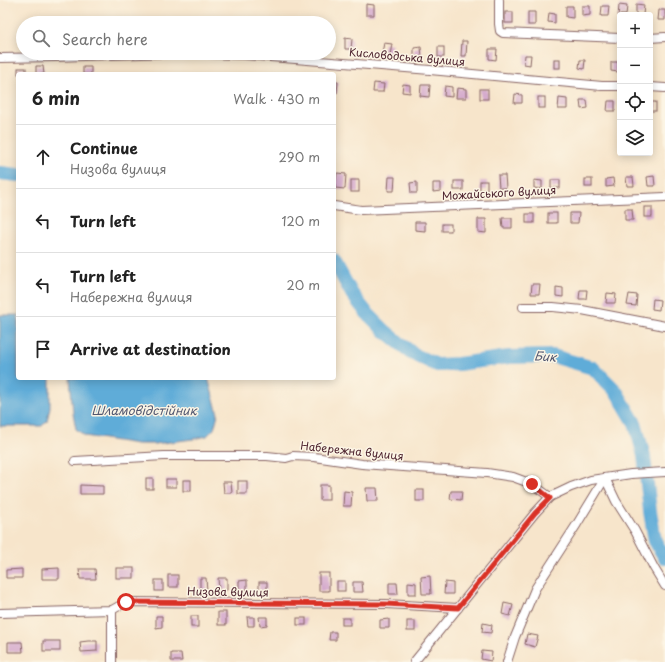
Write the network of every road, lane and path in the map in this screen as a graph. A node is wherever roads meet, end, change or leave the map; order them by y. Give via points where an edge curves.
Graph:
1 (499, 0) edge
2 (665, 37) edge
3 (617, 38) edge
4 (653, 38) edge
5 (0, 58) edge
6 (16, 58) edge
7 (310, 60) edge
8 (617, 86) edge
9 (653, 87) edge
10 (665, 88) edge
11 (665, 198) edge
12 (336, 206) edge
13 (524, 307) dead end
14 (665, 326) edge
15 (75, 461) dead end
16 (664, 472) edge
17 (605, 478) junction
18 (550, 498) junction
19 (665, 586) edge
20 (458, 608) junction
21 (112, 610) junction
22 (0, 613) edge
23 (112, 662) edge
24 (414, 662) edge
25 (507, 662) edge

1 - 3 street via 499,24 503,33
2 - 4 street
5 - 6 street, Кисловодська вулиця
7 - 8 street, Кисловодська вулиця
9 - 10 street
11 - 12 street, Можайського вулиця via 361,210
13 - 14 street via 582,310
15 - 18 street, Набережна вулиця via 164,456 314,457 362,464 513,477 532,484
16 - 17 street
17 - 18 street via 571,487
17 - 19 street
17 - 25 street via 535,589
18 - 20 street
20 - 21 street, Низова вулиця via 386,604 126,602
20 - 24 street
21 - 22 street, Низова вулиця
21 - 23 street

